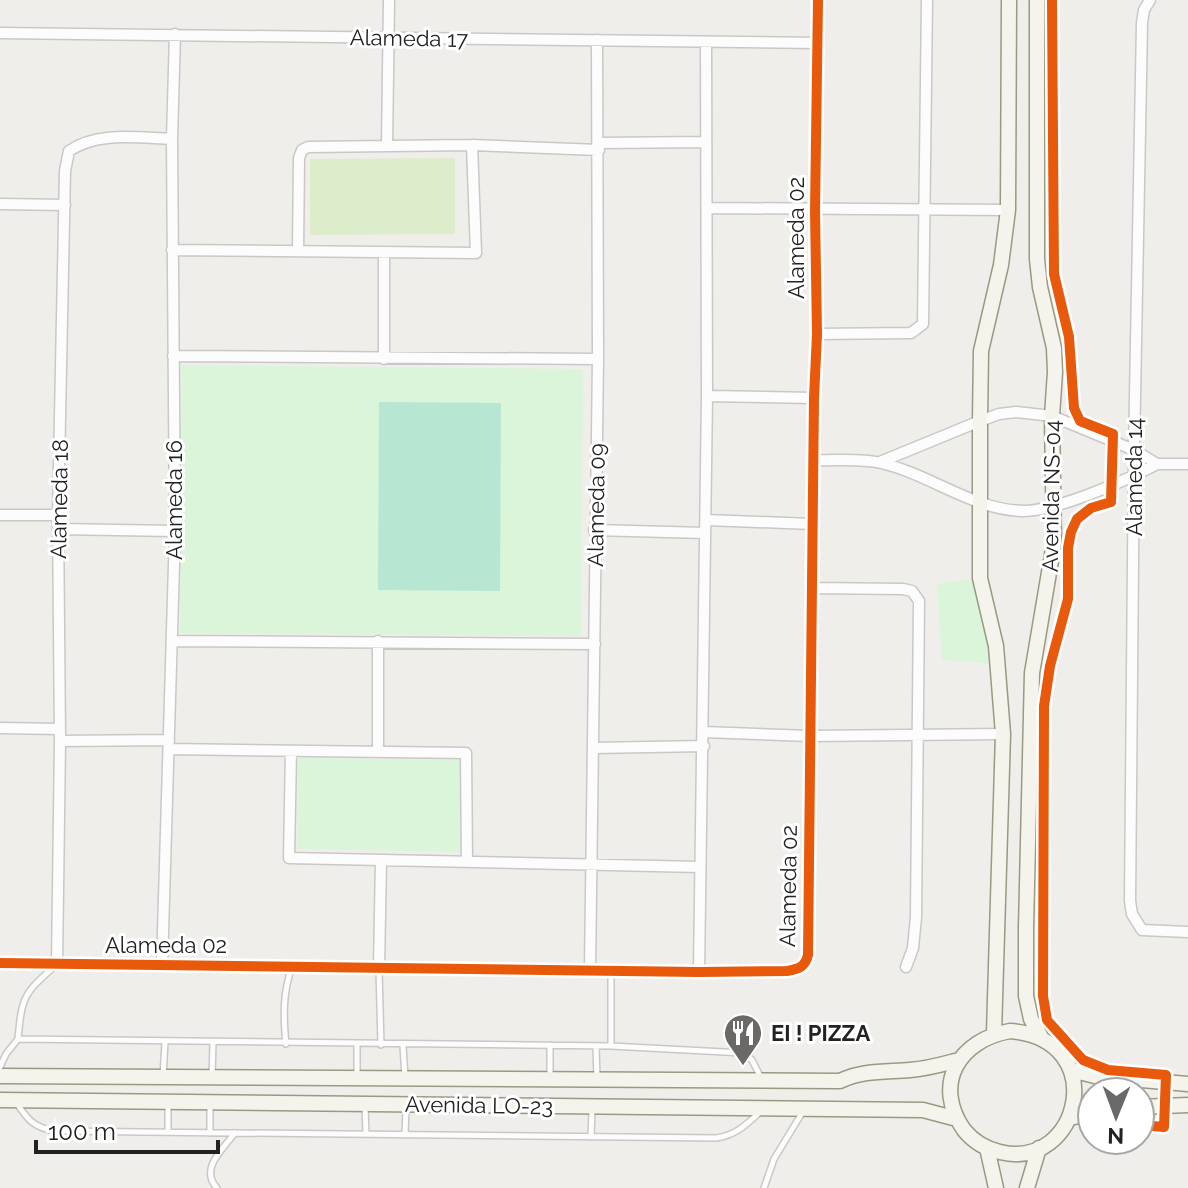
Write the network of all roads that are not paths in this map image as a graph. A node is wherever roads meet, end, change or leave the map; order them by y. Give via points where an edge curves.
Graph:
1 (389, 0) edge
2 (818, 0) edge
3 (927, 0) edge
4 (1009, 0) edge
5 (1037, 0) edge
6 (1147, 5) edge
7 (0, 33) edge
8 (175, 34) junction
9 (388, 37) junction
10 (597, 40) junction
11 (706, 42) junction
12 (818, 43) junction
13 (172, 139) junction
14 (706, 142) junction
15 (472, 145) junction
16 (387, 146) junction
17 (599, 146) junction
18 (0, 204) edge
19 (65, 205) junction
20 (707, 208) junction
21 (926, 209) junction
22 (1008, 210) junction
23 (815, 211) junction
24 (172, 250) junction
25 (298, 251) junction
26 (384, 254) junction
27 (817, 334) junction
28 (173, 356) junction
29 (384, 359) junction
30 (598, 359) junction
31 (707, 396) junction
32 (814, 398) junction
33 (1052, 416) junction
34 (980, 421) junction
35 (1134, 450) junction
36 (814, 460) junction
37 (880, 462) junction
38 (1157, 464) junction
39 (1188, 464) edge
40 (1134, 476) junction
41 (979, 502) junction
42 (1053, 506) junction
43 (0, 515) edge
44 (58, 515) junction
45 (706, 520) junction
46 (812, 524) junction
47 (58, 529) junction
48 (594, 530) junction
49 (175, 531) junction
50 (705, 533) junction
51 (811, 588) junction
52 (172, 641) junction
53 (378, 641) junction
54 (595, 644) junction
55 (0, 728) edge
56 (59, 729) junction
57 (704, 732) junction
58 (1003, 734) junction
59 (919, 735) junction
60 (810, 736) junction
61 (60, 741) junction
62 (169, 745) junction
63 (704, 746) junction
64 (593, 748) junction
65 (291, 751) junction
66 (378, 752) junction
67 (381, 860) junction
68 (467, 862) junction
69 (590, 864) junction
70 (700, 870) junction
71 (1188, 932) edge
72 (0, 963) edge
73 (57, 964) junction
74 (162, 965) junction
75 (292, 966) junction
76 (379, 967) junction
77 (906, 967) dead end
78 (590, 970) junction
79 (611, 971) junction
80 (699, 972) junction
81 (994, 1033) junction
82 (1041, 1037) junction
83 (18, 1039) junction
84 (165, 1042) junction
85 (213, 1043) junction
86 (286, 1044) junction
87 (357, 1045) junction
88 (381, 1045) junction
89 (550, 1045) junction
90 (403, 1046) junction
91 (596, 1046) junction
92 (611, 1046) junction
93 (955, 1061) junction
94 (0, 1067) edge
95 (1071, 1070) junction
96 (0, 1076) edge
97 (163, 1077) junction
98 (212, 1077) junction
99 (357, 1078) junction
100 (405, 1078) junction
101 (550, 1079) junction
102 (597, 1080) junction
103 (762, 1081) junction
104 (1188, 1084) edge
105 (7, 1100) edge
106 (169, 1101) junction
107 (210, 1102) junction
108 (365, 1104) junction
109 (406, 1104) junction
110 (1188, 1105) edge
111 (593, 1106) junction
112 (1156, 1106) edge
113 (763, 1108) junction
114 (805, 1109) junction
115 (1076, 1117) edge
116 (1070, 1118) junction
117 (957, 1119) junction
118 (168, 1132) junction
119 (210, 1133) junction
120 (235, 1133) junction
121 (366, 1134) junction
122 (405, 1135) junction
123 (591, 1137) junction
124 (987, 1148) junction
125 (1039, 1148) junction
126 (217, 1188) edge
127 (764, 1188) edge
128 (996, 1188) edge
129 (1027, 1188) edge

1 - 9 street
2 - 12 street, Alameda 02
3 - 21 street
4 - 22 street
5 - 33 street, Avenida NS-04 via 1037,259 1054,348
6 - 35 street, Alameda 14
7 - 8 street, Alameda 17
8 - 9 street, Alameda 17
8 - 13 street, Alameda 16
9 - 10 street, Alameda 17
9 - 16 street
10 - 11 street, Alameda 17
10 - 17 street, Alameda 09
11 - 12 street, Alameda 17
11 - 14 street
12 - 23 street, Alameda 02
13 - 19 street, Alameda 18 via 98,138 80,144 69,151
13 - 24 street, Alameda 16
14 - 17 street
14 - 20 street
15 - 16 street
15 - 17 street
15 - 26 street via 476,253
16 - 25 street via 302,150
17 - 30 street, Alameda 09
18 - 19 street
19 - 44 street, Alameda 18
20 - 23 street
20 - 31 street
21 - 22 street
21 - 23 street
21 - 27 street via 923,324 911,333
22 - 34 street via 981,351
23 - 27 street, Alameda 02
24 - 25 street
24 - 28 street, Alameda 16
25 - 26 street
26 - 29 street
27 - 32 street, Alameda 02
28 - 29 street
28 - 49 street, Alameda 16
29 - 30 street
30 - 48 street, Alameda 09
31 - 32 street
31 - 45 street
32 - 36 street, Alameda 02
33 - 34 street via 1016,412
33 - 35 street
33 - 42 street, Avenida NS-04
34 - 37 street
34 - 41 street
35 - 38 street
35 - 40 street, Alameda 14
36 - 37 street
36 - 46 street, Alameda 02
37 - 41 street
38 - 39 street
38 - 40 street
40 - 42 street
40 - 71 street, Alameda 14 via 1130,901 1142,930
41 - 42 street via 1010,510
41 - 58 street via 980,578 996,646
42 - 82 street, Avenida NS-04 via 1051,572 1031,694 1026,996
43 - 44 street
44 - 47 street, Alameda 18
45 - 46 street
45 - 50 street
46 - 51 street, Alameda 02
47 - 49 street
47 - 56 street, Alameda 18
48 - 50 street
48 - 54 street, Alameda 09
49 - 52 street, Alameda 16
50 - 57 street
51 - 59 street via 903,589 916,595
51 - 60 street, Alameda 02
52 - 53 street
52 - 62 street, Alameda 16
53 - 54 street
53 - 66 street
54 - 64 street, Alameda 09
55 - 56 street
56 - 61 street, Alameda 18
57 - 60 street
57 - 63 street
58 - 59 street
58 - 81 street
59 - 60 street
59 - 77 street via 916,917
60 - 80 street, Alameda 02 via 806,964 787,971
61 - 62 street
61 - 73 street, Alameda 18
62 - 65 street
62 - 74 street, Alameda 16
63 - 64 street
63 - 70 street
64 - 69 street, Alameda 09
65 - 66 street
65 - 67 street via 289,858
66 - 68 street via 466,753
67 - 68 street
67 - 76 street
68 - 69 street
69 - 70 street
69 - 78 street, Alameda 09
70 - 80 street
72 - 73 street, Alameda 02
73 - 74 street, Alameda 02
73 - 83 lane via 27,991
74 - 75 street, Alameda 02
75 - 76 street, Alameda 02
75 - 86 lane via 284,988
76 - 78 street, Alameda 02
76 - 88 lane
78 - 79 street, Alameda 02
79 - 80 street, Alameda 02
79 - 92 lane
81 - 82 street
81 - 93 street
82 - 95 street
83 - 84 lane
83 - 94 lane
84 - 85 lane
84 - 97 lane
85 - 86 lane
85 - 98 lane
86 - 87 lane
87 - 88 lane
87 - 99 lane
88 - 90 lane
89 - 90 lane
89 - 91 lane
89 - 101 lane
90 - 100 lane
91 - 92 lane
91 - 102 lane
92 - 103 lane via 743,1053
93 - 103 street, Avenida LO-23 via 854,1074 840,1081
93 - 117 street via 951,1095
95 - 104 street
95 - 116 street via 1075,1086
96 - 97 street, Avenida LO-23
97 - 98 street, Avenida LO-23
98 - 99 street, Avenida LO-23
99 - 100 street, Avenida LO-23
100 - 101 street, Avenida LO-23
101 - 102 street, Avenida LO-23
102 - 103 street, Avenida LO-23
105 - 106 street, Avenida LO-23
105 - 118 lane via 28,1122 54,1131
106 - 107 street, Avenida LO-23
106 - 118 lane
107 - 108 street, Avenida LO-23
107 - 119 lane
108 - 109 street, Avenida LO-23
108 - 121 lane
109 - 111 street, Avenida LO-23
109 - 122 lane
110 - 112 street
111 - 113 street, Avenida LO-23
111 - 123 lane
113 - 114 street, Avenida LO-23
113 - 123 lane via 730,1136
114 - 117 street, Avenida LO-23 via 923,1110
114 - 127 lane via 774,1159
115 - 116 street
116 - 125 street via 1052,1141
117 - 124 street
118 - 119 lane
119 - 120 lane
120 - 121 lane
120 - 126 lane via 212,1165
121 - 122 lane
122 - 123 lane
124 - 125 street via 1004,1153
124 - 128 street
125 - 129 street

